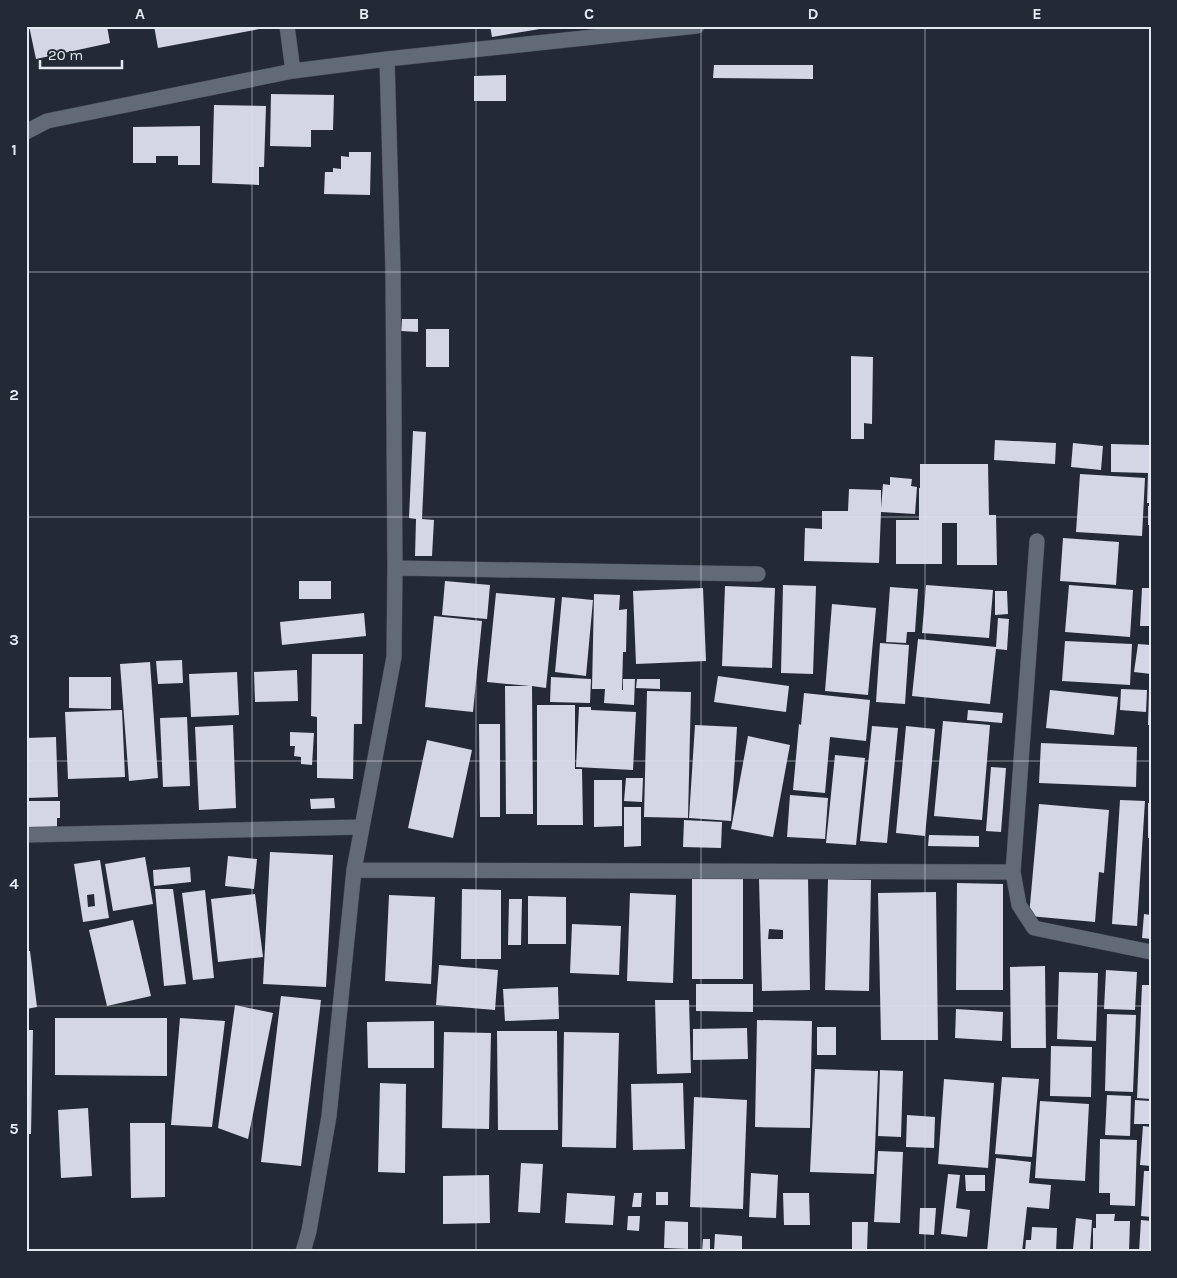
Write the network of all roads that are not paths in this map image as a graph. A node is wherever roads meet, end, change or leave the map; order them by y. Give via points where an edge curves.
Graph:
1 (287, 26) edge
2 (696, 26) edge
3 (387, 59) junction
4 (293, 71) junction
5 (26, 132) edge
6 (1036, 541) dead end
7 (395, 568) junction
8 (758, 574) dead end
9 (361, 827) junction
10 (26, 835) edge
11 (354, 870) junction
12 (1013, 872) junction
13 (1151, 952) edge
14 (303, 1252) edge

1 - 4 street
2 - 3 street
3 - 4 street
3 - 7 street via 393,272
4 - 5 street via 47,121
6 - 12 street
7 - 8 street
7 - 9 street via 394,657
9 - 10 street
9 - 11 street
11 - 12 street
11 - 14 street via 329,1116
12 - 13 street via 1019,904 1034,928

